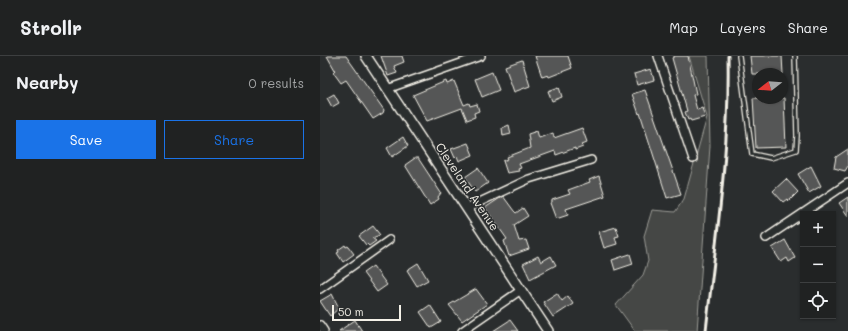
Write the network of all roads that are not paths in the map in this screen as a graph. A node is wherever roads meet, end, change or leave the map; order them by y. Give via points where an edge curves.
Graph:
1 (366, 56) edge
2 (481, 56) edge
3 (658, 56) edge
4 (739, 56) edge
5 (795, 56) edge
6 (388, 89) junction
7 (693, 159) dead end
8 (591, 160) dead end
9 (848, 183) edge
10 (467, 208) junction
11 (766, 238) dead end
12 (389, 240) dead end
13 (320, 289) edge
14 (522, 290) junction
15 (320, 325) edge
16 (324, 331) edge
17 (462, 331) edge
18 (548, 331) edge

1 - 6 street, Cleveland Avenue
2 - 6 street
3 - 7 street
4 - 5 lane via 752,154 771,158 796,150
6 - 10 street, Cleveland Avenue
8 - 10 street via 529,180
9 - 11 street
10 - 14 street, Cleveland Avenue
12 - 13 street
14 - 17 street
14 - 18 street, Cleveland Avenue
15 - 16 street

